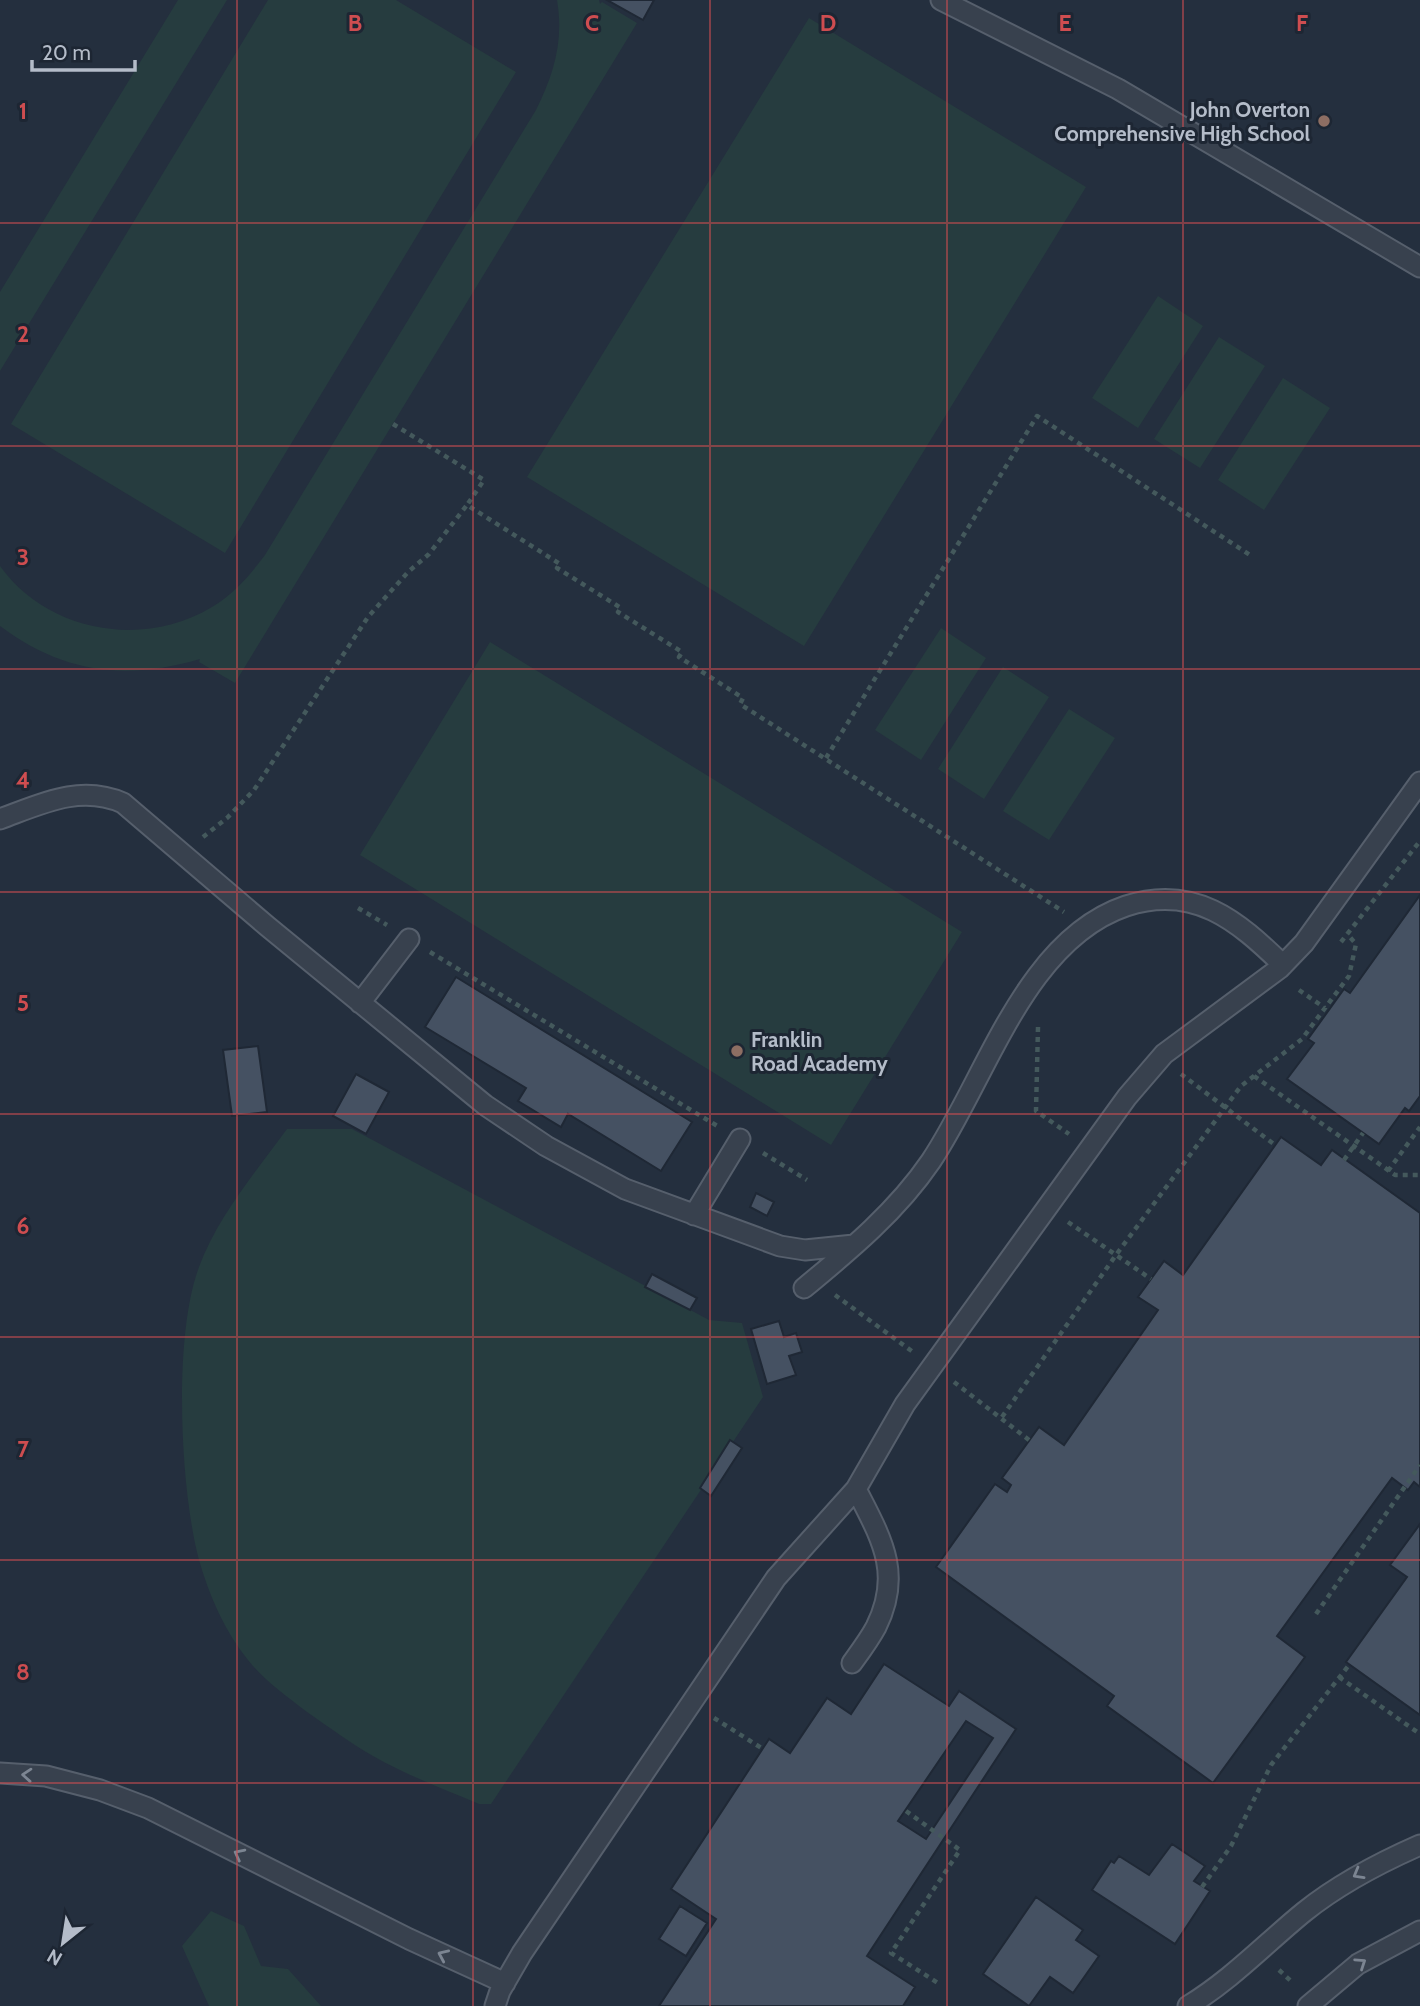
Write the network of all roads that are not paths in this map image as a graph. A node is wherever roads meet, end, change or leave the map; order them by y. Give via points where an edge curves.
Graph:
1 (941, 0) edge
2 (1420, 267) edge
3 (1420, 782) edge
4 (0, 819) edge
5 (409, 939) road end
6 (1283, 965) junction
7 (360, 1003) junction
8 (740, 1139) road end
9 (694, 1215) junction
10 (854, 1245) junction
11 (804, 1288) dead end
12 (856, 1489) junction
13 (852, 1664) dead end
14 (0, 1773) edge
15 (1420, 1845) edge
16 (1420, 1931) edge
17 (505, 1983) junction
18 (1303, 1997) edge
19 (495, 2006) edge
20 (1188, 2006) edge

1 - 2 lane via 1118,89
3 - 6 lane via 1328,912
4 - 7 lane via 71,796 106,795 123,803
5 - 7 lane
6 - 10 lane via 1240,925 1187,900 1134,904 1085,926 1051,958 1023,1000 931,1161 902,1199
6 - 12 lane via 1182,1039 1126,1097 905,1404
7 - 9 lane via 485,1105 546,1146 625,1189
8 - 9 lane
9 - 10 lane via 790,1249
10 - 11 lane
12 - 13 lane via 877,1529 890,1574 876,1627
12 - 17 lane via 776,1578
17 -> 14 lane via 409,1940 148,1808 46,1776
15 -> 20 lane via 1332,1891
18 -> 16 lane
17 - 19 lane

